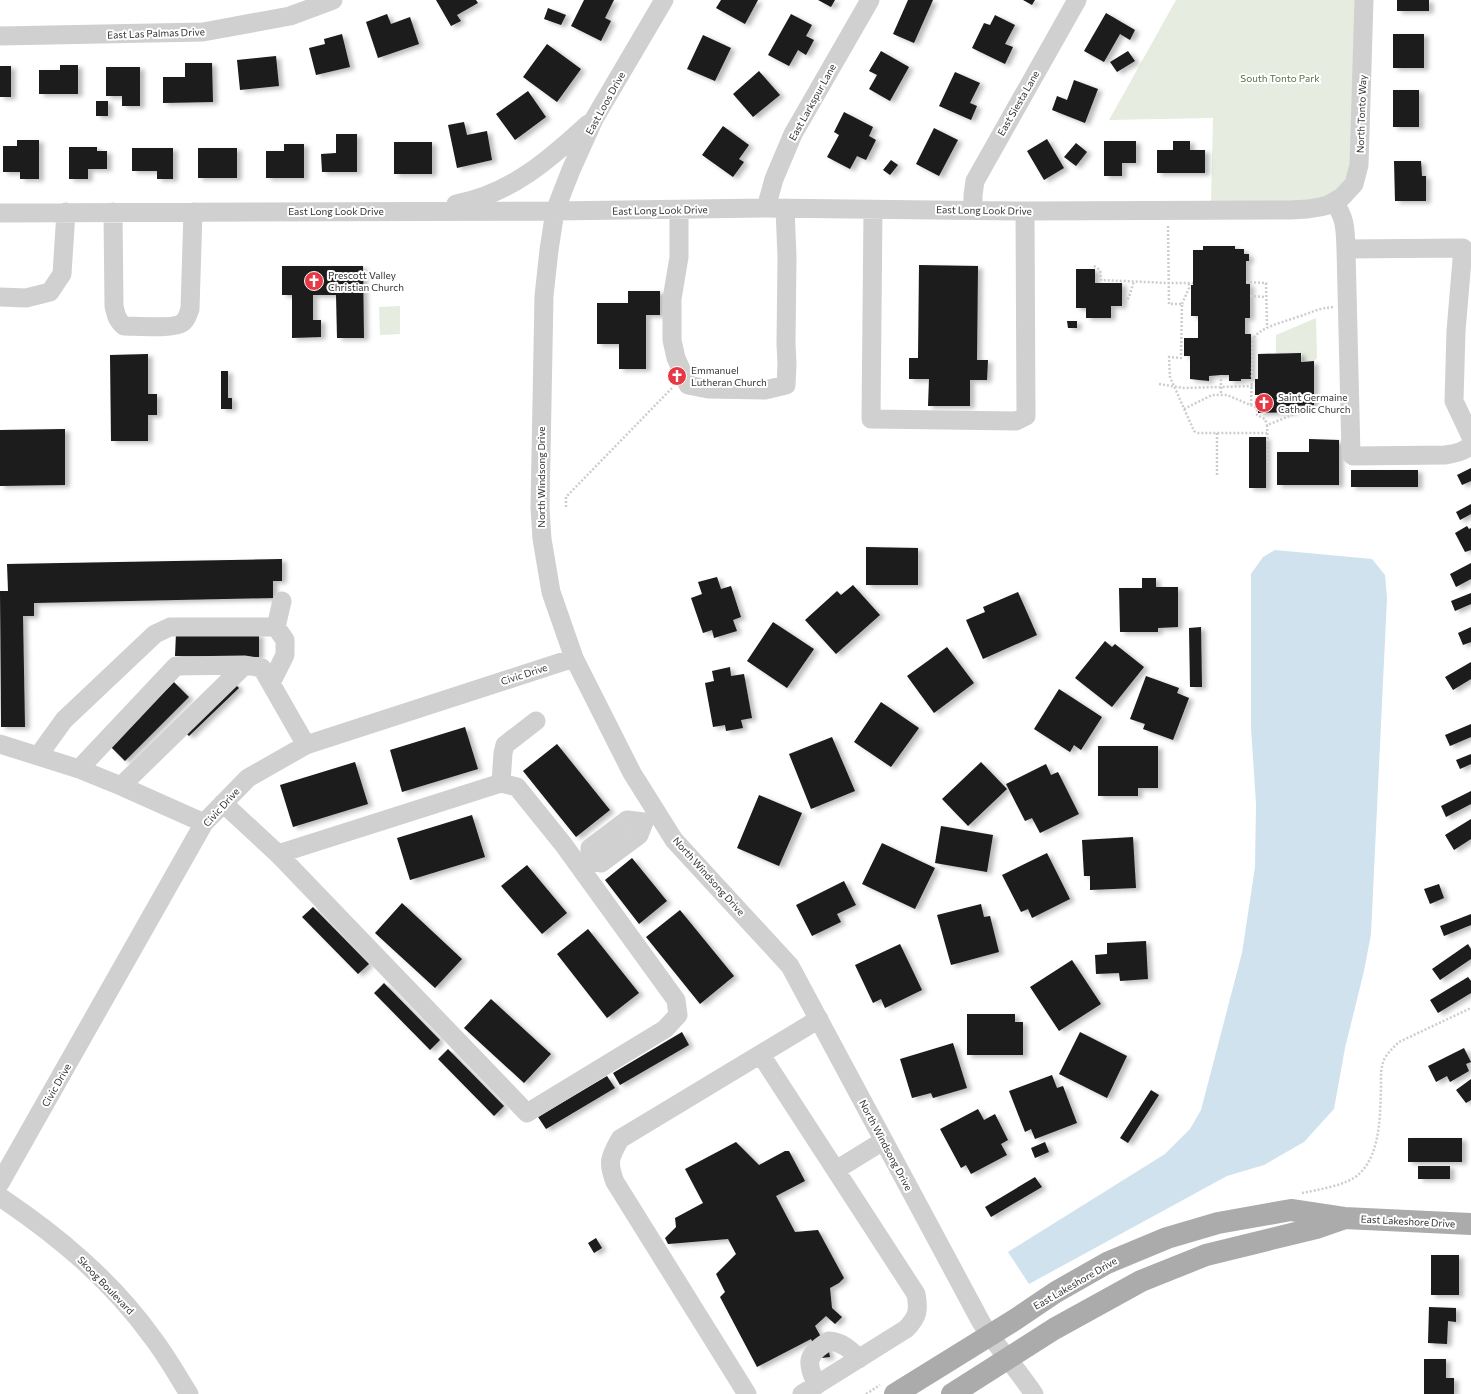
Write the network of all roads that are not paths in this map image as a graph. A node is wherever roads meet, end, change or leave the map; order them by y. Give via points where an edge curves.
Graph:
1 (333, 0) edge
2 (664, 0) edge
3 (870, 0) edge
4 (1077, 0) edge
5 (1364, 0) edge
6 (0, 36) edge
7 (594, 119) junction
8 (1327, 205) junction
9 (766, 208) junction
10 (785, 208) junction
11 (973, 209) junction
12 (679, 210) junction
13 (873, 210) junction
14 (419, 211) junction
15 (555, 211) junction
16 (1025, 211) junction
17 (66, 212) junction
18 (113, 212) junction
19 (193, 212) junction
20 (0, 213) edge
21 (1346, 249) junction
22 (1465, 289) edge
23 (0, 297) edge
24 (1471, 437) edge
25 (1471, 444) edge
26 (282, 601) dead end
27 (276, 627) junction
28 (574, 658) junction
29 (245, 665) junction
30 (271, 683) junction
31 (536, 721) dead end
32 (0, 744) edge
33 (306, 745) junction
34 (38, 756) junction
35 (79, 768) junction
36 (501, 783) junction
37 (121, 786) junction
38 (223, 803) junction
39 (651, 818) junction
40 (204, 823) junction
41 (278, 854) junction
42 (585, 864) junction
43 (819, 1019) junction
44 (761, 1055) junction
45 (883, 1141) junction
46 (836, 1170) junction
47 (0, 1182) edge
48 (0, 1197) edge
49 (1344, 1218) junction
50 (1471, 1224) edge
51 (989, 1335) junction
52 (1008, 1358) junction
53 (858, 1359) junction
54 (809, 1389) edge
55 (189, 1394) edge
56 (748, 1394) edge
57 (895, 1394) edge
58 (952, 1394) edge
59 (1034, 1394) edge

1 - 6 street, East Las Palmas Drive via 290,16 203,32
2 - 7 street, East Loos Drive
3 - 9 street, East Larkspur Lane via 792,134 774,179
4 - 11 street, East Siesta Lane via 975,181
5 - 8 street, North Tonto Way via 1360,165 1354,184 1346,194
7 - 14 street via 532,172 499,191 469,202
7 - 15 street, East Loos Drive
8 - 16 street, East Long Look Drive via 1308,209 1276,210
8 - 21 street via 1342,213
9 - 10 street, East Long Look Drive
9 - 12 street, East Long Look Drive
10 - 12 street via 786,385 765,390 708,390 688,385 676,358 672,340 672,299 679,257
10 - 13 street, East Long Look Drive
11 - 13 street, East Long Look Drive
11 - 16 street, East Long Look Drive
12 - 15 street, East Long Look Drive
13 - 16 street via 871,419 1016,421 1026,416
14 - 15 street, East Long Look Drive
14 - 19 street, East Long Look Drive
15 - 28 street, North Windsong Drive via 544,296 540,508 542,539 551,592
17 - 18 street, East Long Look Drive
17 - 20 street, East Long Look Drive
17 - 23 street via 62,274 50,292 26,298
18 - 19 street, East Long Look Drive
18 - 19 street via 114,306 119,322 124,326 174,326 182,324 187,318 190,309
21 - 22 street via 1462,248
21 - 25 street via 1351,454 1445,456
22 - 24 street via 1454,401
26 - 27 street
27 - 30 street via 285,640 285,655
27 - 34 street via 170,628 155,634 64,720
28 - 33 street, Civic Drive
28 - 39 street, North Windsong Drive via 632,773
29 - 30 street via 262,668
29 - 35 street via 176,666
29 - 37 street
30 - 33 street
31 - 36 street via 505,745
32 - 34 street
33 - 38 street, Civic Drive via 248,778
34 - 35 street
35 - 37 street
36 - 41 street
36 - 42 street via 517,787 563,844
37 - 40 street
38 - 40 street, Civic Drive
38 - 41 street
39 - 42 street via 627,820 590,848
39 - 43 street, North Windsong Drive via 790,966
40 - 47 street, Civic Drive
41 - 42 street via 527,1113 666,1029 678,1015 676,1000
43 - 44 street
43 - 45 street, North Windsong Drive
44 - 46 street
44 - 56 street via 620,1140 611,1156 611,1171 615,1182
45 - 46 street
45 - 51 street, North Windsong Drive
46 - 53 street via 916,1294 918,1307 914,1321 906,1329
48 - 55 street, Skoog Boulevard via 74,1251 101,1278 152,1337
49 - 50 main road, East Lakeshore Drive
49 - 51 main road, East Lakeshore Drive via 1291,1210 1218,1223 1167,1238 1107,1263
49 - 52 main road, East Lakeshore Drive via 1316,1228 1206,1256 1141,1281 1054,1329
51 - 52 street, North Windsong Drive
51 - 57 main road, East Lakeshore Drive
52 - 58 main road, East Lakeshore Drive
52 - 59 street, North Windsong Drive
53 - 54 street
53 - 54 street via 850,1349 837,1342 829,1341 824,1344 813,1353 810,1360

